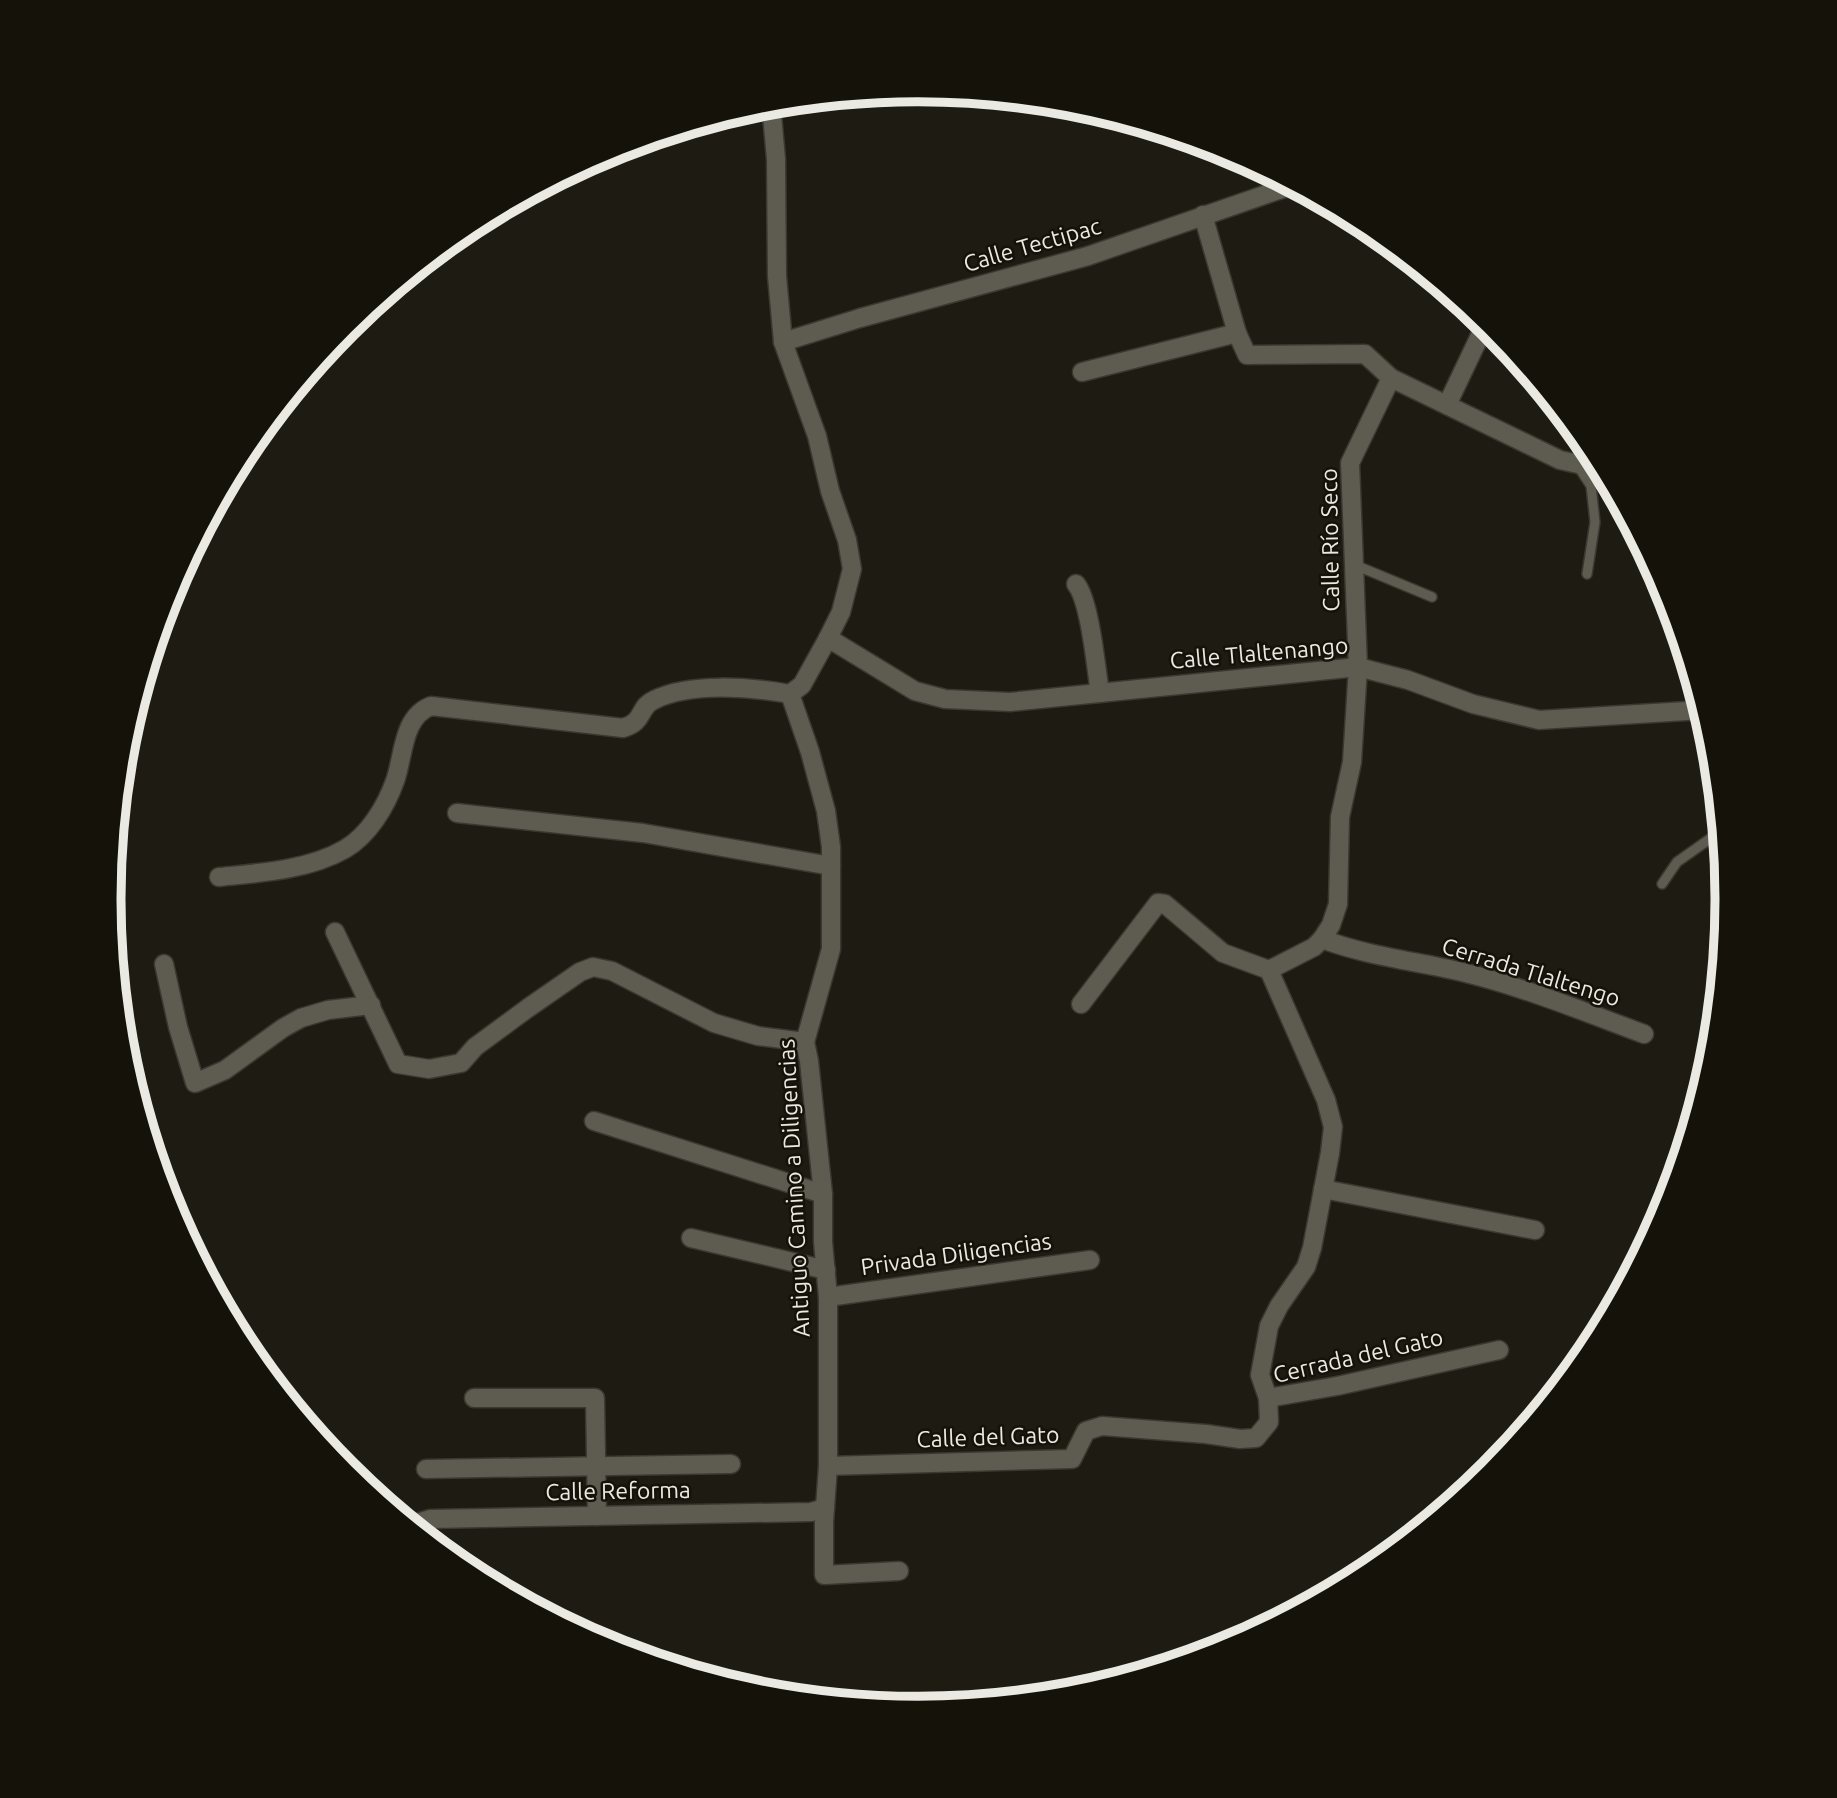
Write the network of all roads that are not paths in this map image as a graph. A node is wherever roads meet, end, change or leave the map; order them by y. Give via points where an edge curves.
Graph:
1 (772, 115) edge
2 (1281, 189) edge
3 (1203, 215) junction
4 (1237, 333) junction
5 (1481, 334) edge
6 (783, 342) junction
7 (1082, 372) dead end
8 (1391, 378) junction
9 (1447, 405) junction
10 (1587, 463) edge
11 (1587, 465) edge
12 (1355, 565) junction
13 (1587, 575) dead end
14 (1076, 584) dead end
15 (1432, 597) dead end
16 (828, 638) junction
17 (1358, 667) junction
18 (1100, 692) junction
19 (790, 694) junction
20 (1693, 711) edge
21 (457, 813) dead end
22 (1713, 837) edge
23 (831, 866) junction
24 (219, 877) dead end
25 (1662, 884) dead end
26 (335, 932) dead end
27 (1322, 939) junction
28 (164, 964) dead end
29 (1269, 970) junction
30 (1081, 1004) dead end
31 (371, 1005) junction
32 (1644, 1034) dead end
33 (805, 1042) junction
34 (594, 1121) dead end
35 (1323, 1189) junction
36 (823, 1194) junction
37 (1535, 1230) dead end
38 (691, 1238) dead end
39 (1090, 1260) dead end
40 (826, 1270) junction
41 (828, 1297) junction
42 (1499, 1350) dead end
43 (474, 1398) dead end
44 (1268, 1398) junction
45 (1256, 1438) joint
46 (731, 1464) dead end
47 (828, 1466) junction
48 (597, 1467) junction
49 (426, 1469) dead end
50 (825, 1508) junction
51 (597, 1516) junction
52 (421, 1522) edge
53 (899, 1570) dead end

1 - 6 street
2 - 3 street, Calle Tectipac
3 - 4 street
3 - 6 street, Calle Tectipac via 1088,256
4 - 7 street
4 - 8 street via 1247,355 1365,354
5 - 9 street
6 - 16 street via 817,436 852,569 841,612
8 - 9 street
8 - 12 street, Calle Río Seco via 1350,463
9 - 10 street via 1560,460
11 - 13 lane via 1594,522
12 - 15 lane
12 - 17 street, Calle Río Seco
14 - 18 street via 1085,607
16 - 18 street, Calle Tlaltenango via 915,691 945,699 1010,702
16 - 19 street via 802,685
17 - 18 street, Calle Tlaltenango
17 - 20 street, Calle Tlaltenango via 1539,720
17 - 27 street, Calle Río Seco via 1352,762 1340,817 1338,904
19 - 23 street, Antiguo Camino a Diligencias via 826,811
19 - 24 street via 744,688 680,692 655,699 638,721 623,728 431,706 412,721 392,788 355,843 289,868
21 - 23 street via 643,833
22 - 25 lane via 1677,862
23 - 33 street, Antiguo Camino a Diligencias via 831,949
26 - 31 street
27 - 29 street
27 - 32 street, Cerrada Tlaltengo via 1464,973
28 - 31 street via 195,1083 225,1070 301,1018
29 - 30 street via 1223,953 1158,903
29 - 35 street via 1326,1100 1333,1127
31 - 33 street via 398,1064 429,1069 461,1063 527,1008 593,967 612,971 714,1023 758,1037
33 - 36 street, Antiguo Camino a Diligencias
34 - 36 street
35 - 37 street
35 - 44 street via 1306,1267 1269,1326 1261,1375
36 - 40 street, Antiguo Camino a Diligencias
38 - 40 street
39 - 41 street, Privada Diligencias
40 - 41 street, Antiguo Camino a Diligencias
41 - 47 street, Antiguo Camino a Diligencias
42 - 44 street, Cerrada del Gato
43 - 48 street via 595,1398
44 - 45 street, Cerrada del Gato via 1269,1422
45 - 47 street, Calle del Gato via 1102,1426 1086,1431 1072,1459
46 - 48 street
47 - 50 street, Antiguo Camino a Diligencias
48 - 49 street
48 - 51 street
50 - 51 street, Calle Reforma via 811,1512
50 - 53 street, Antiguo Camino a Diligencias via 824,1575
51 - 52 street, Calle Reforma

